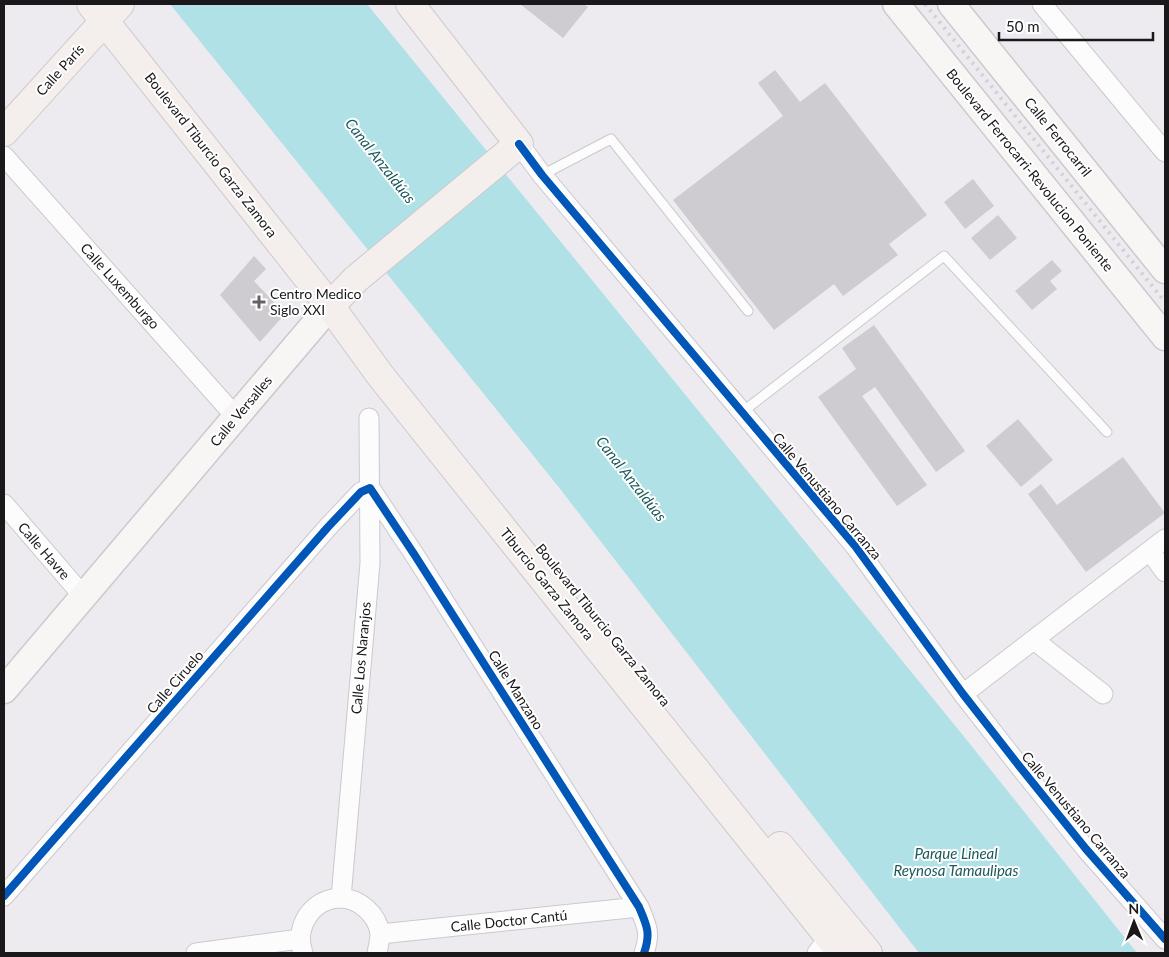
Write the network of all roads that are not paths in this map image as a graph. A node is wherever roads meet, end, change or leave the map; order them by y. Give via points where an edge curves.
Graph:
1 (410, 4) edge
2 (896, 4) edge
3 (951, 4) edge
4 (1042, 4) edge
5 (108, 9) edge
6 (4, 132) edge
7 (511, 150) junction
8 (1165, 152) edge
9 (4, 156) edge
10 (542, 175) junction
11 (1165, 270) edge
12 (343, 293) junction
13 (748, 311) dead end
14 (1165, 336) edge
15 (741, 413) junction
16 (236, 417) junction
17 (369, 418) dead end
18 (1107, 432) dead end
19 (370, 488) junction
20 (4, 504) edge
21 (1165, 540) edge
22 (1150, 551) junction
23 (1165, 572) edge
24 (84, 597) junction
25 (1034, 640) junction
26 (4, 690) edge
27 (963, 694) junction
28 (1103, 694) dead end
29 (768, 860) joint
30 (4, 896) edge
31 (340, 898) junction
32 (639, 907) junction
33 (380, 934) junction
34 (1165, 939) edge
35 (832, 941) edge
36 (301, 946) edge
37 (196, 953) edge
38 (377, 953) edge
39 (644, 953) edge
40 (868, 953) edge

1 - 7 main road, Calle Venustiano Carranza
2 - 14 street, Boulevard Ferrocarri-Revolucion Poniente
3 - 11 street, Calle Ferrocarril
4 - 8 street
5 - 6 main road, Calle París
5 - 12 main road, Boulevard Tiburcio Garza Zamora
7 - 10 street, Calle Venustiano Carranza
7 - 12 main road, Calle Versalles
9 - 16 street, Calle Luxemburgo
10 - 13 lane via 611,139
10 - 15 street, Calle Venustiano Carranza
12 - 16 street, Calle Versalles
12 - 29 main road, Tiburcio Garza Zamora via 380,375
12 - 35 main road, Boulevard Tiburcio Garza Zamora
15 - 18 lane via 944,256
15 - 27 street, Calle Venustiano Carranza via 855,546
16 - 24 street, Calle Versalles
17 - 19 street, Calle Los Naranjos
19 - 30 street, Calle Ciruelo via 361,492 328,527
19 - 31 street, Calle Los Naranjos via 370,563
19 - 32 street, Calle Manzano
20 - 24 street, Calle Havre
21 - 22 street
22 - 23 street
22 - 25 street
24 - 26 street, Calle Versalles
25 - 27 street
25 - 28 street
27 - 34 street, Calle Venustiano Carranza via 1086,849
29 - 35 main road, Boulevard Tiburcio Garza Zamora
31 - 33 street via 360,903 373,916
31 - 36 street via 312,909 303,922
32 - 33 street, Calle Doctor Cantú
32 - 39 street, Calle Manzano via 648,927
33 - 38 street
35 - 40 main road, Boulevard Tiburcio Garza Zamora
36 - 37 street

